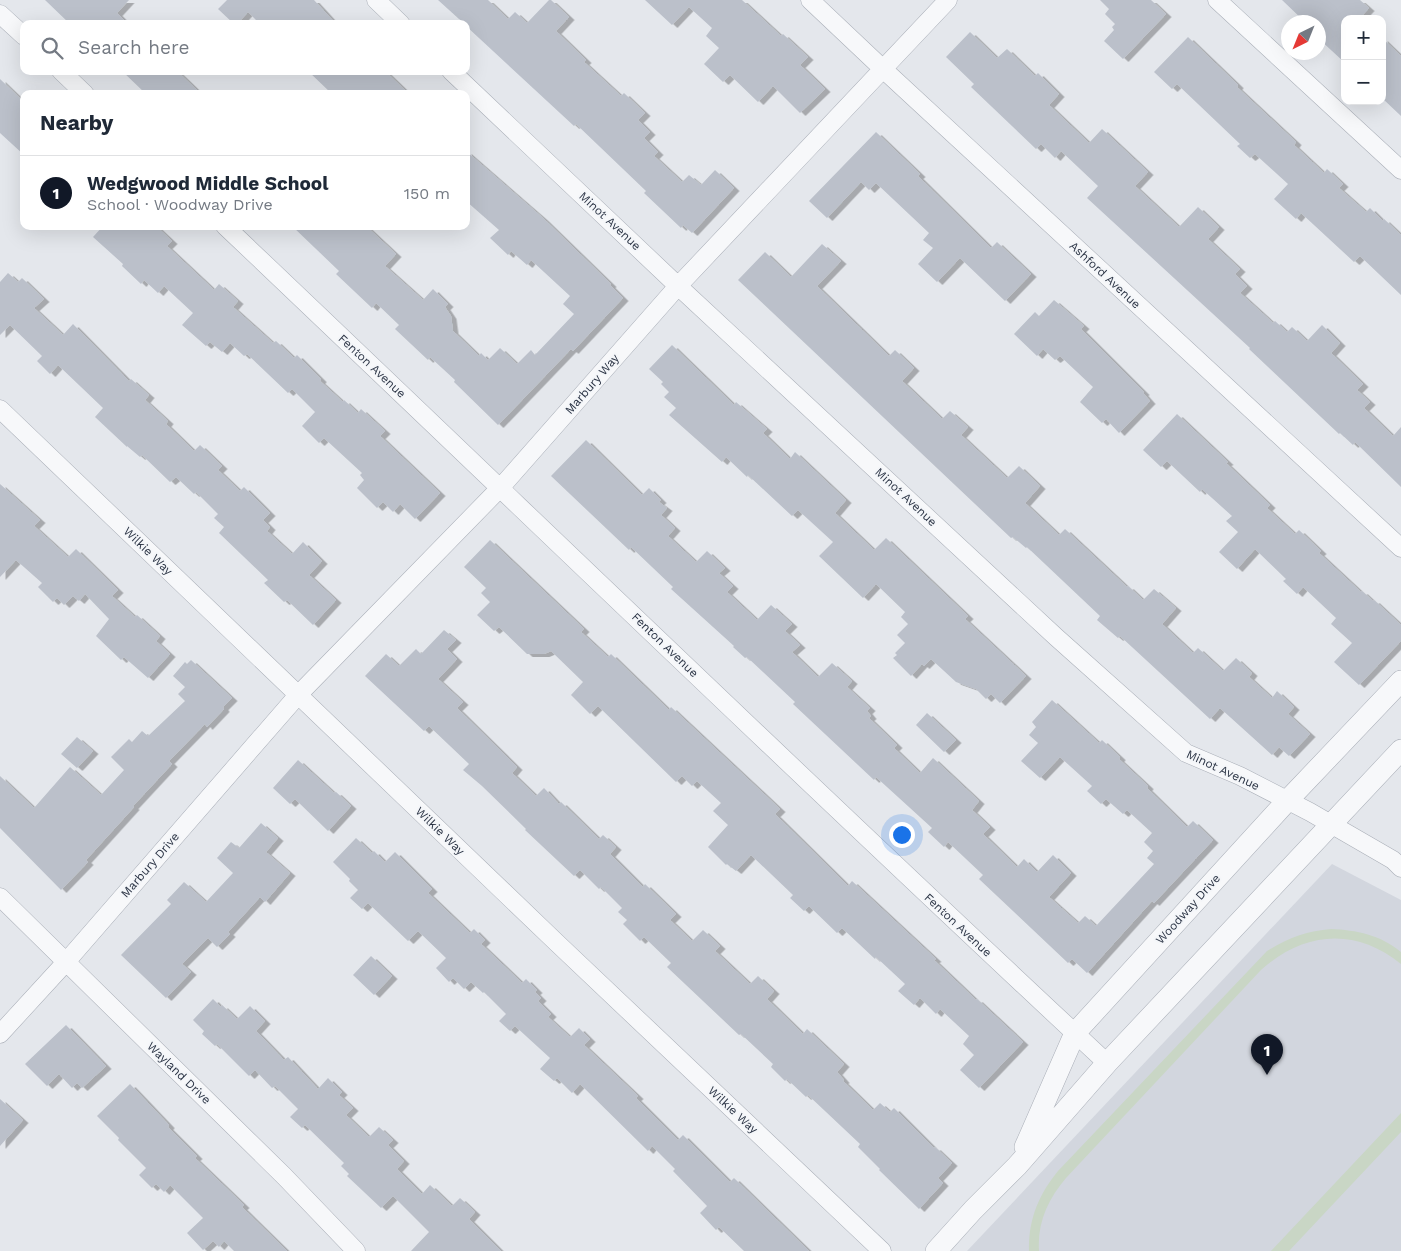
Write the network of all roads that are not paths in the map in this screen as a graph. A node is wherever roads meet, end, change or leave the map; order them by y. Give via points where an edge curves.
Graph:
1 (376, 0) edge
2 (810, 0) edge
3 (948, 0) edge
4 (1217, 0) edge
5 (0, 14) edge
6 (397, 20) edge
7 (20, 32) edge
8 (882, 69) junction
9 (65, 75) edge
10 (455, 75) edge
11 (81, 90) edge
12 (1401, 170) edge
13 (229, 230) edge
14 (678, 286) junction
15 (0, 409) edge
16 (501, 487) junction
17 (1401, 548) edge
18 (1401, 681) edge
19 (298, 695) junction
20 (1401, 750) edge
21 (1288, 801) junction
22 (1331, 825) junction
23 (1401, 868) edge
24 (0, 897) edge
25 (66, 962) junction
26 (0, 1034) edge
27 (1075, 1034) junction
28 (1107, 1063) junction
29 (1017, 1166) junction
30 (356, 1251) edge
31 (882, 1251) edge
32 (936, 1251) edge

1 - 6 street
2 - 8 street, Ashford Avenue
3 - 8 street
4 - 12 street
5 - 7 street
8 - 14 street, Marbury Way
8 - 17 street, Ashford Avenue
9 - 11 street
10 - 14 street, Minot Avenue
13 - 16 street, Fenton Avenue
14 - 16 street, Marbury Way
14 - 21 street, Minot Avenue via 1186,754 1240,776
15 - 19 street, Wilkie Way
16 - 19 street, Marbury Way
16 - 27 street, Fenton Avenue
18 - 21 street, Woodway Drive
19 - 25 street, Marbury Drive
19 - 31 street, Wilkie Way
20 - 22 street, Woodway Drive
21 - 22 street, Minot Avenue
21 - 27 street, Woodway Drive
22 - 23 street, Minot Avenue via 1393,860
22 - 28 street, Woodway Drive
24 - 25 street, Wayland Drive
25 - 26 street, Marbury Drive
25 - 30 street, Wayland Drive
27 - 28 street, Fenton Avenue
27 - 29 street, Woodway Drive
28 - 29 street, Woodway Drive
29 - 32 street, Woodway Drive

